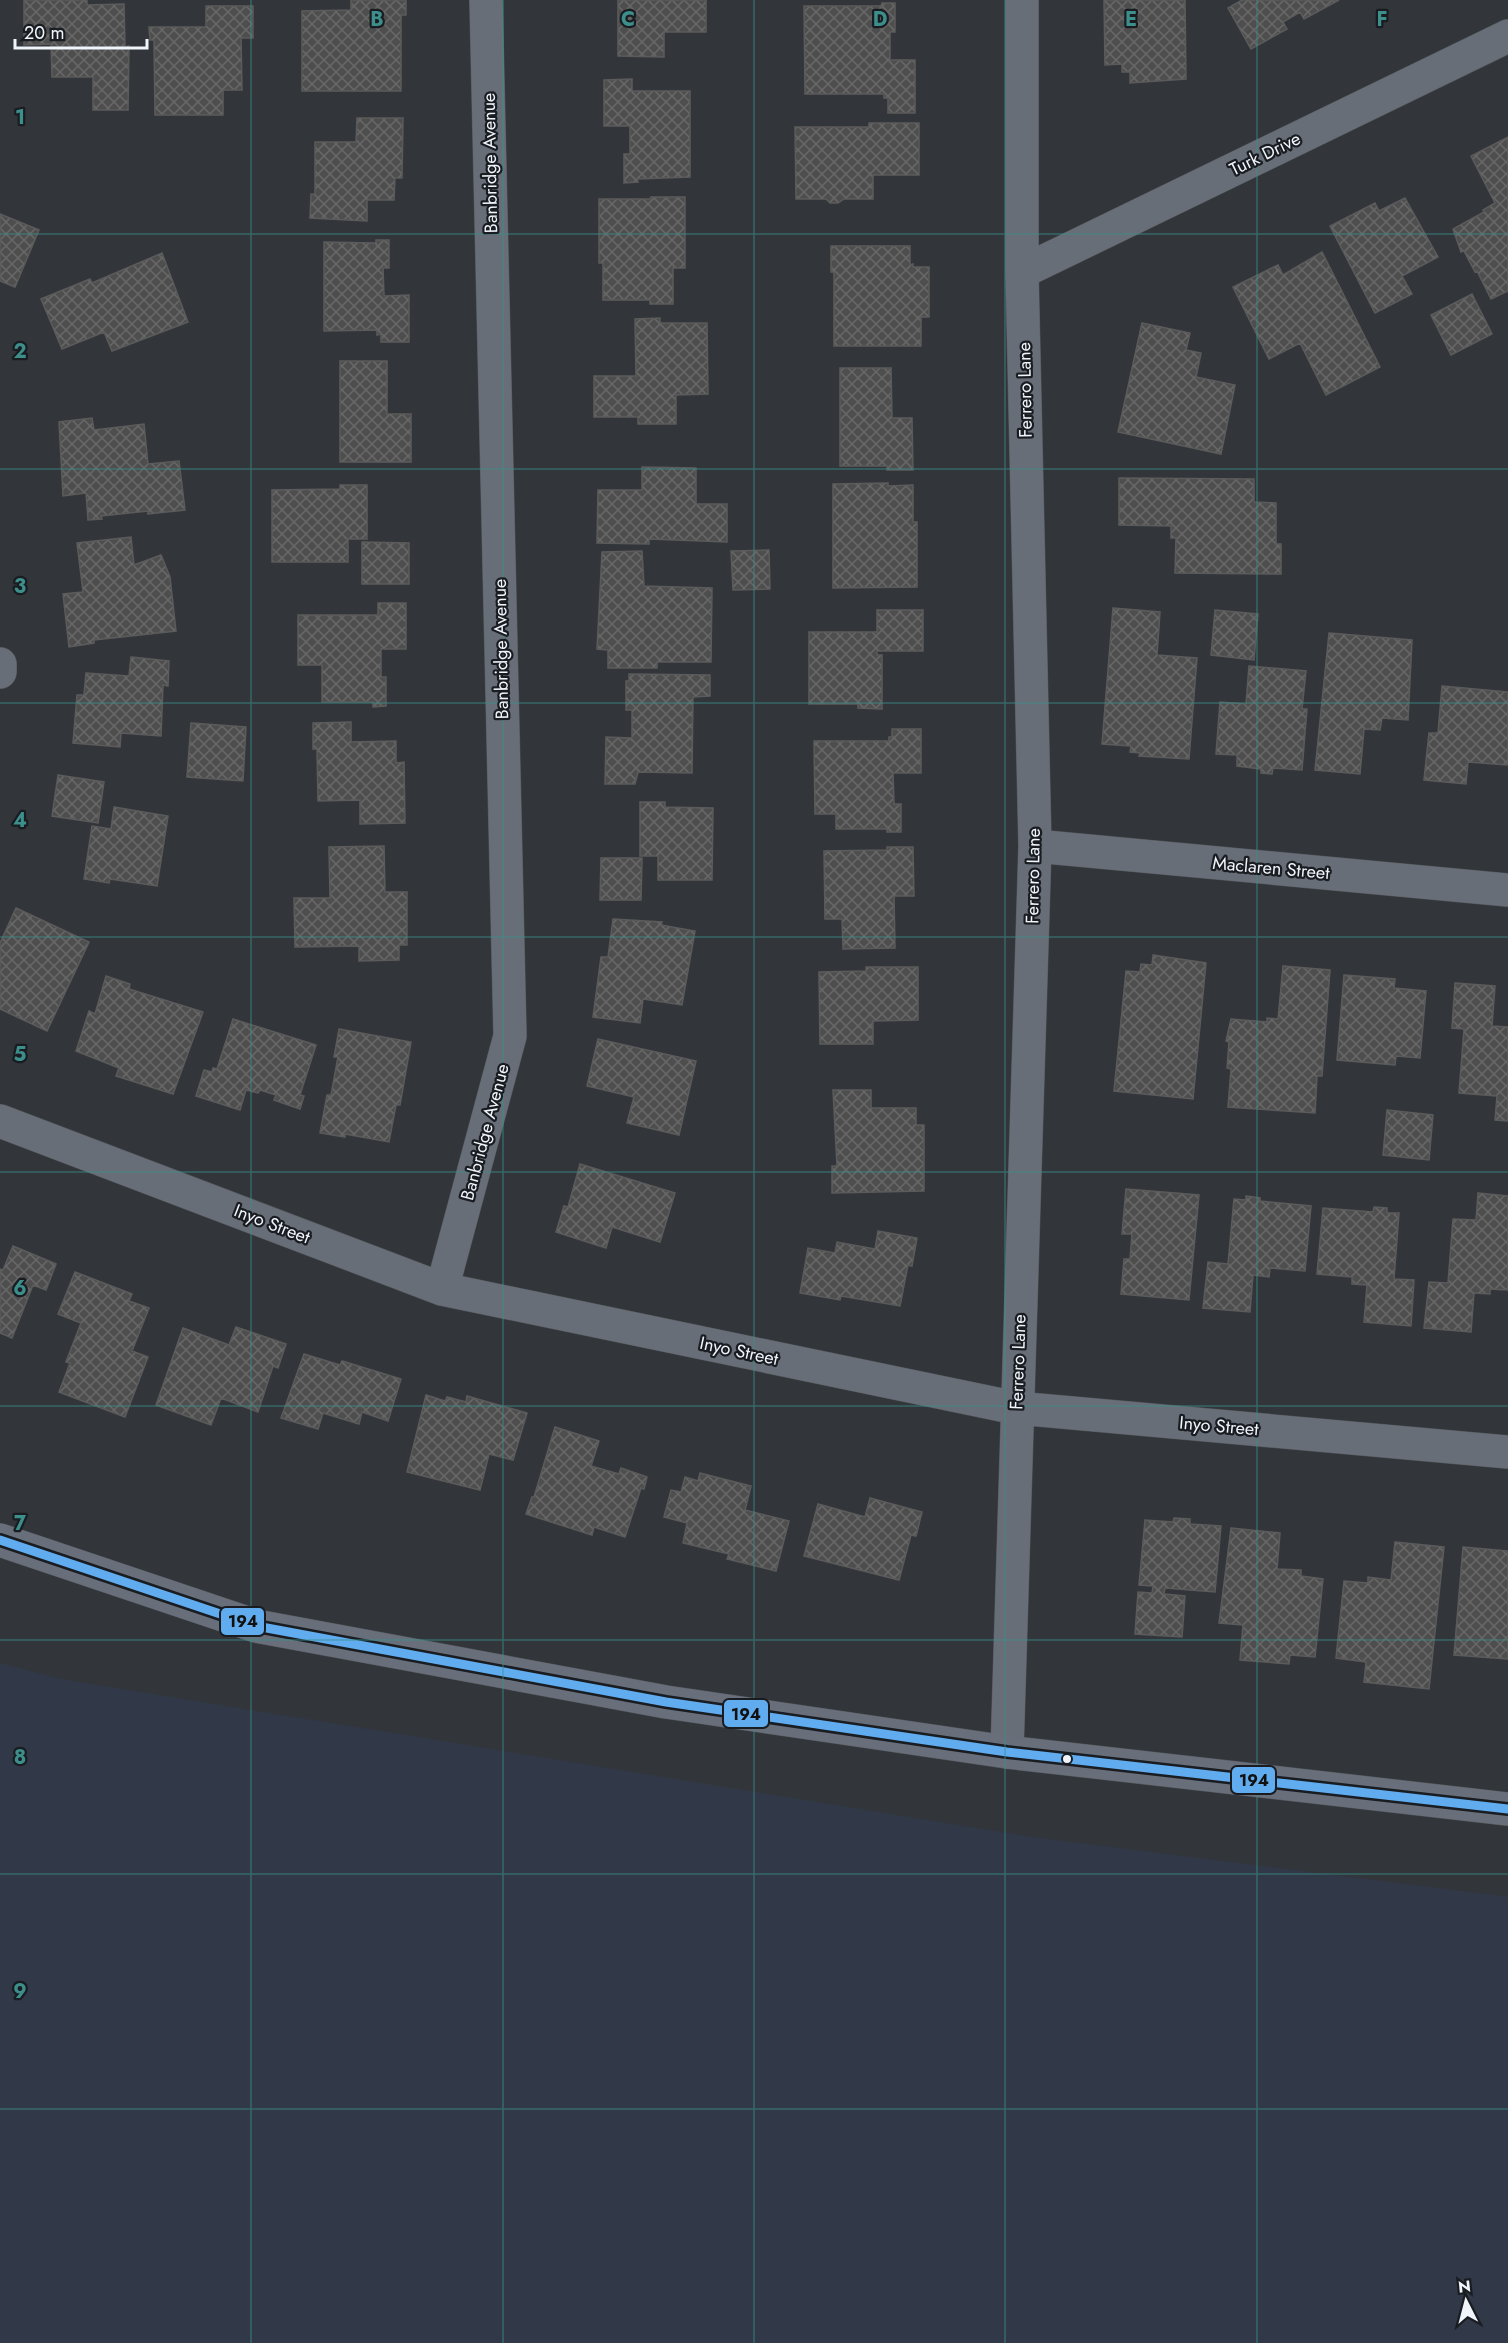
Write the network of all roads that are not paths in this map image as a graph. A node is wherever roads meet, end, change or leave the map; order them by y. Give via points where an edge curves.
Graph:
1 (486, 0) edge
2 (1022, 0) edge
3 (1508, 36) edge
4 (1022, 272) junction
5 (0, 664) edge
6 (0, 672) edge
7 (1035, 846) junction
8 (1508, 890) edge
9 (0, 1121) edge
10 (442, 1289) junction
11 (1016, 1408) junction
12 (1508, 1452) edge
13 (0, 1540) edge
14 (1007, 1752) junction
15 (1508, 1809) edge

1 - 10 street, Banbridge Avenue via 510,1036
2 - 4 street, Ferrero Lane
3 - 4 street, Turk Drive
4 - 7 street, Ferrero Lane
5 - 6 street
7 - 8 street, Maclaren Street
7 - 11 street, Ferrero Lane
9 - 10 street, Inyo Street
10 - 11 street, Inyo Street
11 - 12 street, Inyo Street
11 - 14 street, Ferrero Lane
13 - 14 main road via 256,1626 666,1702
14 - 15 main road

